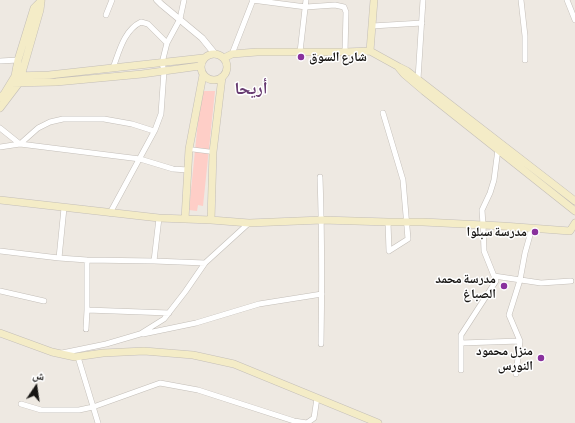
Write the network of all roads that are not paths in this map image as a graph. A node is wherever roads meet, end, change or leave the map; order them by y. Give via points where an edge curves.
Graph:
1 (112, 0) edge
2 (157, 0) edge
3 (184, 0) edge
4 (252, 0) edge
5 (306, 0) edge
6 (374, 0) edge
7 (423, 0) edge
8 (521, 0) edge
9 (567, 0) edge
10 (42, 1) edge
11 (336, 2) edge
12 (306, 7) junction
13 (106, 15) dead end
14 (180, 19) junction
15 (575, 20) edge
16 (422, 23) junction
17 (372, 26) junction
18 (167, 43) junction
19 (370, 51) junction
20 (300, 52) junction
21 (345, 52) junction
22 (215, 54) junction
23 (232, 54) junction
24 (203, 58) junction
25 (224, 58) junction
26 (18, 60) junction
27 (525, 60) dead end
28 (0, 61) edge
29 (162, 63) junction
30 (200, 66) junction
31 (113, 68) junction
32 (399, 68) junction
33 (164, 71) junction
34 (203, 75) junction
35 (222, 77) junction
36 (418, 79) junction
37 (17, 80) junction
38 (0, 98) edge
39 (0, 108) edge
40 (383, 114) dead end
41 (0, 128) edge
42 (154, 131) junction
43 (20, 144) junction
44 (0, 147) edge
45 (498, 149) junction
46 (189, 150) junction
47 (213, 152) junction
48 (140, 159) junction
49 (188, 170) junction
50 (320, 177) dead end
51 (574, 198) edge
52 (0, 200) edge
53 (64, 208) junction
54 (575, 211) edge
55 (110, 213) junction
56 (159, 218) junction
57 (185, 219) junction
58 (210, 220) junction
59 (322, 220) junction
60 (388, 222) junction
61 (407, 222) junction
62 (249, 223) junction
63 (575, 223) edge
64 (484, 225) junction
65 (532, 228) junction
66 (573, 233) edge
67 (0, 251) edge
68 (59, 258) junction
69 (87, 260) junction
70 (154, 261) junction
71 (205, 263) junction
72 (494, 276) junction
73 (520, 280) junction
74 (571, 281) dead end
75 (0, 291) edge
76 (322, 294) junction
77 (44, 301) dead end
78 (87, 310) junction
79 (169, 313) junction
80 (86, 329) dead end
81 (0, 333) edge
82 (140, 334) junction
83 (520, 341) junction
84 (461, 343) junction
85 (321, 344) dead end
86 (60, 354) junction
87 (78, 357) junction
88 (461, 370) dead end
89 (516, 374) dead end
90 (316, 398) junction
91 (21, 404) dead end
92 (93, 407) junction
93 (98, 423) edge
94 (306, 423) edge
95 (378, 423) edge

1 - 13 street
2 - 14 street
3 - 14 street
4 - 12 street
4 - 23 street
5 - 12 street
6 - 17 main road
7 - 16 street
8 - 27 street
9 - 15 street
10 - 26 main road via 34,8
10 - 37 main road
11 - 12 street
11 - 21 street via 344,7 346,12
12 - 20 street
14 - 18 street
14 - 22 street via 202,38
16 - 17 street
16 - 36 street
17 - 19 main road
18 - 29 street
18 - 31 street via 148,24 136,24 124,38
19 - 21 main road
19 - 32 main road
20 - 21 main road
20 - 23 main road
22 - 24 main road via 208,54
22 - 25 main road
23 - 25 main road
24 - 29 main road
24 - 30 main road
25 - 35 main road via 227,66
26 - 28 street
26 - 37 main road
29 - 31 main road
29 - 33 street
30 - 33 main road
30 - 34 main road
31 - 37 main road
32 - 36 main road
32 - 45 main road
33 - 37 main road via 56,82
33 - 42 street via 161,114
34 - 35 main road via 214,80
34 - 46 main road
35 - 47 main road
36 - 51 main road
37 - 38 main road
37 - 39 main road
40 - 61 street via 403,180
41 - 43 street
42 - 43 street via 104,118 63,119 38,128
42 - 48 street
43 - 44 street
43 - 48 street
45 - 54 main road
45 - 64 street via 494,180 482,210
46 - 47 street
46 - 49 main road
47 - 58 main road
48 - 49 street via 173,169
48 - 55 street
49 - 57 main road
50 - 59 street
52 - 53 main road
53 - 55 main road
53 - 68 street
55 - 56 main road
56 - 57 main road
56 - 70 street
57 - 58 main road
58 - 62 main road
59 - 60 main road
59 - 62 main road
59 - 76 street
60 - 61 main road
60 - 61 street via 389,251 408,239
61 - 64 main road
62 - 71 street
63 - 66 main road
64 - 65 main road
64 - 72 street via 484,250
65 - 66 main road
65 - 73 street
67 - 68 street
68 - 69 street
69 - 70 street
69 - 78 street
70 - 71 street
71 - 79 street
72 - 73 street
72 - 84 street via 496,281 461,335
73 - 74 street
73 - 83 street via 509,315
75 - 77 street
76 - 82 street via 260,304 196,323
76 - 85 street
78 - 79 street
78 - 80 street
79 - 82 street
81 - 86 main road
82 - 86 street
83 - 84 street
83 - 89 street
84 - 88 street
86 - 87 main road
87 - 90 main road via 144,351 193,354 234,364
87 - 92 street
90 - 94 street via 314,418
90 - 95 main road
91 - 92 street via 41,410 79,410
92 - 93 street
92 - 94 street via 160,383 198,390 294,422

